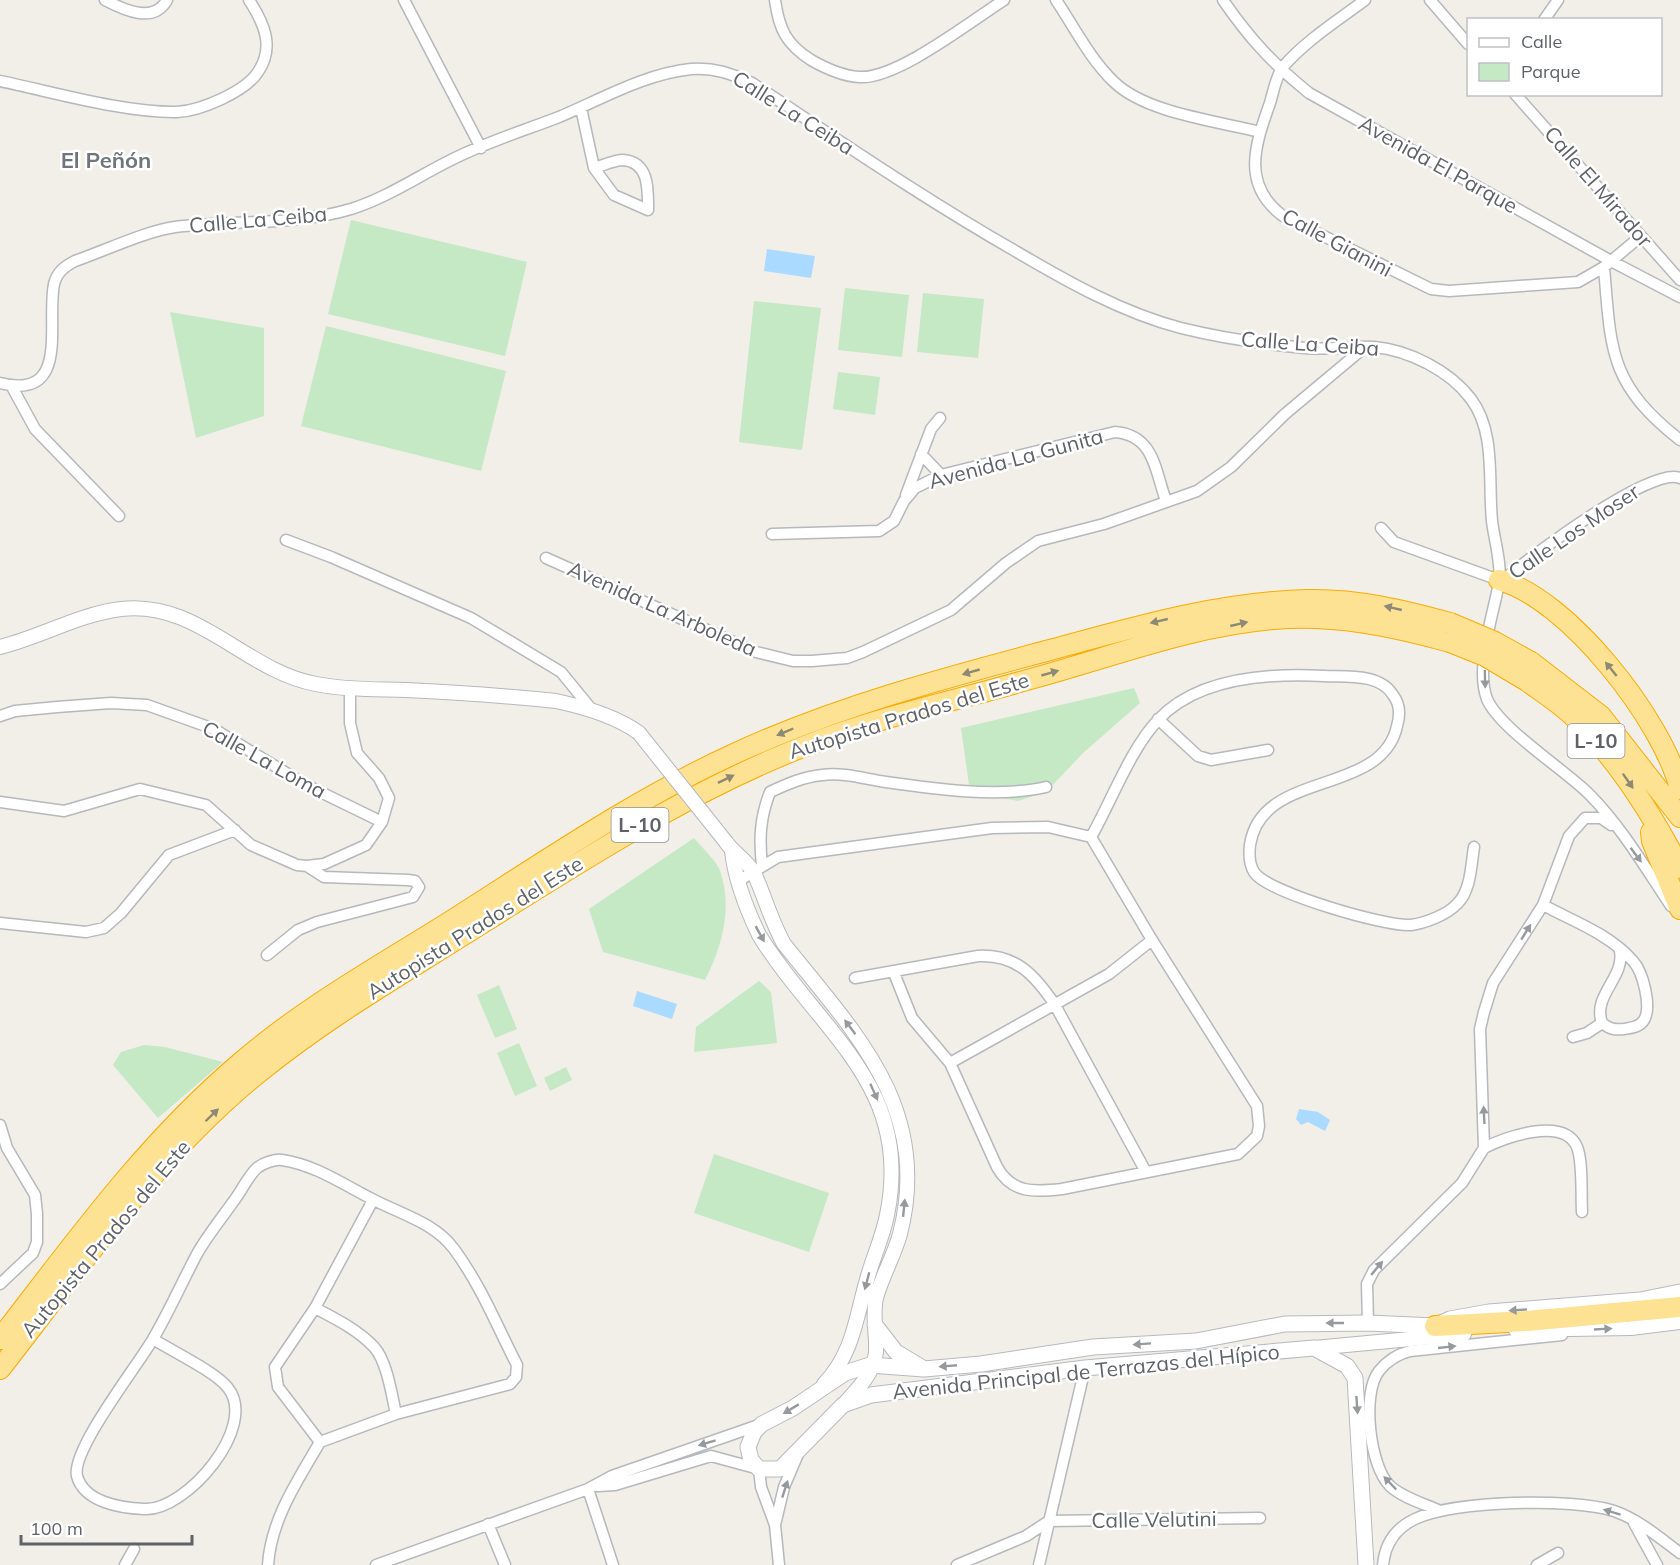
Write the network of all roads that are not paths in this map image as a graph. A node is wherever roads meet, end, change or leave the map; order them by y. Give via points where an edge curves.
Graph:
1 (105, 0) edge
2 (167, 0) edge
3 (249, 0) edge
4 (404, 0) edge
5 (775, 0) edge
6 (1004, 0) edge
7 (1056, 0) edge
8 (1223, 0) edge
9 (1365, 0) edge
10 (1430, 0) edge
11 (1558, 0) edge
12 (1546, 18) edge
13 (1467, 43) edge
14 (1281, 70) junction
15 (0, 81) edge
16 (1517, 96) edge
17 (581, 108) junction
18 (1260, 132) junction
19 (480, 148) junction
20 (594, 168) junction
21 (1641, 236) junction
22 (1607, 264) junction
23 (1680, 280) edge
24 (1680, 297) edge
25 (1365, 347) junction
26 (5, 384) edge
27 (940, 418) dead end
28 (1680, 440) edge
29 (921, 454) junction
30 (941, 475) junction
31 (1680, 478) edge
32 (904, 501) junction
33 (1166, 501) junction
34 (120, 516) dead end
35 (1381, 528) dead end
36 (772, 534) dead end
37 (286, 540) dead end
38 (546, 558) dead end
39 (1501, 581) junction
40 (1450, 633) junction
41 (0, 647) edge
42 (350, 690) junction
43 (593, 711) junction
44 (0, 716) edge
45 (1601, 716) junction
46 (1158, 719) junction
47 (1268, 750) dead end
48 (1046, 787) dead end
49 (1680, 789) edge
50 (1680, 798) edge
51 (0, 802) edge
52 (1680, 817) edge
53 (382, 822) junction
54 (1616, 828) junction
55 (236, 830) junction
56 (1091, 837) junction
57 (729, 847) junction
58 (1474, 847) dead end
59 (307, 866) junction
60 (758, 869) junction
61 (1674, 875) edge
62 (740, 880) junction
63 (1543, 905) junction
64 (1680, 909) edge
65 (1680, 916) edge
66 (0, 923) edge
67 (1152, 940) junction
68 (1620, 951) junction
69 (267, 955) dead end
70 (894, 973) junction
71 (855, 978) dead end
72 (1055, 1005) junction
73 (1602, 1023) junction
74 (1573, 1037) dead end
75 (950, 1063) junction
76 (0, 1125) edge
77 (1484, 1148) junction
78 (1146, 1172) junction
79 (374, 1200) junction
80 (1582, 1212) dead end
81 (0, 1284) edge
82 (1680, 1292) edge
83 (1680, 1307) edge
84 (315, 1308) junction
85 (1680, 1322) edge
86 (1368, 1323) junction
87 (875, 1325) junction
88 (1435, 1326) junction
89 (1575, 1330) junction
90 (0, 1339) edge
91 (153, 1339) junction
92 (1314, 1348) junction
93 (870, 1365) junction
94 (1084, 1368) junction
95 (0, 1369) edge
96 (924, 1369) junction
97 (818, 1389) junction
98 (843, 1405) junction
99 (396, 1414) junction
100 (762, 1424) junction
101 (320, 1442) junction
102 (798, 1453) junction
103 (759, 1469) junction
104 (590, 1488) junction
105 (1440, 1511) junction
106 (1260, 1518) dead end
107 (1632, 1520) junction
108 (1048, 1521) junction
109 (488, 1524) junction
110 (774, 1525) junction
111 (134, 1549) dead end
112 (1558, 1552) dead end
113 (1680, 1553) edge
114 (391, 1562) edge
115 (125, 1565) edge
116 (268, 1565) edge
117 (376, 1565) edge
118 (505, 1565) edge
119 (613, 1565) edge
120 (779, 1565) edge
121 (957, 1565) edge
122 (1039, 1565) edge
123 (1366, 1565) edge
124 (1383, 1565) edge
125 (1537, 1565) edge
126 (1657, 1565) edge

1 - 2 street via 148,14
3 - 15 street via 267,36 264,64 242,88 213,102 180,112 148,111
4 - 19 street
5 - 6 street via 778,24 801,54 838,73 859,78 880,75 918,56
7 - 18 street via 1100,67 1130,94 1163,108
8 - 14 street, Avenida El Parque via 1248,37
9 - 14 street, Calle Gianini
10 - 13 street
11 - 12 street
14 - 18 street, Calle Gianini
14 - 22 street, Avenida El Parque via 1309,93
16 - 21 street, Calle El Mirador
17 - 19 street, Calle La Ceiba
17 - 20 street
17 - 25 street, Calle La Ceiba via 611,92 658,76 692,69 725,71 752,83 949,214 1056,275 1147,318 1209,335 1263,343 1310,348
18 - 22 street, Calle Gianini via 1255,179 1270,206 1431,289 1565,284 1578,282
19 - 26 street, Calle La Ceiba via 378,199 329,215 171,228 75,261 62,268 54,282 50,367 40,379 23,386
20 - 20 street via 623,160 636,166 648,179 648,210 614,195
21 - 22 street, Calle Gianini
21 - 23 street, Calle El Mirador
22 - 24 street, Avenida El Parque
22 - 28 street via 1609,334 1619,371 1631,393
25 - 33 street, Avenida La Arboleda via 1216,479 1197,491
25 - 39 street, Calle La Ceiba via 1388,349 1424,362 1456,384 1480,413
26 - 34 street via 35,429
27 - 29 street via 930,429
29 - 30 street
29 - 32 street
30 - 32 street, Avenida La Gunita via 915,488
30 - 33 street, Avenida La Gunita via 1115,432 1127,433 1146,445
31 - 39 street, Calle Los Moser via 1662,477 1628,493
32 - 36 street, Avenida La Gunita via 894,521 879,531
33 - 38 street, Avenida La Arboleda via 1104,524 1038,541 934,621 863,652 829,660 793,661 756,652
35 - 39 street via 1394,542
37 - 43 street via 471,618 561,672
49 -> 39 highway via 1660,738 1601,657 1529,592
39 -> 54 street via 1492,608 1483,678 1488,700 1512,728 1591,796
40 - 45 highway, Autopista Prados del Este / L-10, bridge via 1495,642 1531,662
40 -> 61 highway, Autopista Prados del Este / L-10, bridge via 1508,668 1573,716 1615,762 1649,814 1652,841
40 -> 90 highway, Autopista Prados del Este / L-10 via 1379,605 1264,602 1206,611 872,700 734,754 645,801 455,918 322,1002 247,1058 200,1100 126,1178
95 -> 40 highway, Autopista Prados del Este / L-10 via 142,1188 255,1075 402,972 683,800 810,743 882,720 1168,640 1251,621 1322,619
41 - 42 street via 101,612 153,609 183,616 278,673
42 - 43 street via 533,699
42 - 53 street via 350,723 357,753 379,778 388,798
43 - 57 street, bridge via 639,734
44 - 53 street, Calle La Loma via 57,707 147,705 214,729 306,785
45 - 50 highway via 1641,748
45 - 52 highway, Autopista Prados del Este / L-10
46 - 47 street via 1198,756 1211,760
46 - 56 street
46 - 58 street via 1215,684 1314,675 1376,681 1394,695 1398,706 1400,717 1390,746 1364,767 1290,796 1265,813 1252,832 1249,854 1254,872 1281,891 1359,915 1410,925 1439,916 1458,904 1467,887
48 - 60 street via 1003,793 840,774 794,781 770,792 762,814
51 - 55 street via 64,811 140,789 206,805
53 - 59 street via 366,845 324,864
54 - 63 street via 1601,818 1579,822 1569,836
54 -> 65 street
55 - 59 street via 251,845
55 - 66 street via 169,855 104,928 86,932
56 - 60 street via 1048,826 1002,827 778,857
56 - 67 street
57 - 60 street
57 - 62 street
59 - 69 street via 324,876 408,880 419,887 413,897 298,930
60 - 62 street
87 -> 60 street via 877,1296 900,1233 904,1210 906,1164 901,1125 877,1064 773,925
61 - 64 highway
62 -> 97 street via 750,916 770,952 865,1075 881,1109 889,1143 890,1192 882,1237 867,1277 849,1349
63 - 68 street via 1604,936
77 -> 63 street via 1480,1029 1484,1012 1493,983
67 - 72 street via 1109,974
67 - 78 street via 1257,1106 1259,1126 1253,1141 1238,1154
68 - 73 street via 1618,970 1600,1007
68 - 73 street via 1634,962 1640,974 1647,1011 1638,1026 1617,1030
70 - 71 street
70 - 72 street via 995,955 1024,967
70 - 75 street via 912,1018
72 - 75 street
72 - 78 street
73 - 74 street
75 - 78 street via 997,1167 1014,1187 1039,1191
76 - 81 street via 7,1148 35,1195 37,1214 33,1253
77 - 80 street via 1548,1130 1566,1136 1578,1149
86 -> 77 street via 1366,1284 1374,1270 1462,1183
79 - 84 street
79 - 91 street via 332,1176 280,1159 258,1167 198,1252
79 - 99 street via 421,1221 453,1246 517,1365 516,1377 510,1384
82 -> 88 main road, Avenida Principal de Terrazas del Hípico via 1640,1300 1490,1312 1450,1319
83 - 88 highway via 1527,1322
84 - 99 street via 345,1324 376,1348
84 - 101 street via 275,1367 278,1387
89 -> 85 street, Avenida Principal de Terrazas del Hípico
86 - 88 main road, Avenida Principal de Terrazas del Hípico
86 -> 96 main road, Avenida Principal de Terrazas del Hípico via 1284,1324 1196,1341 1093,1347
87 - 93 street via 876,1351
87 - 96 main road via 896,1352
89 - 92 street, Avenida Principal de Terrazas del Hípico via 1508,1330
105 -> 89 street via 1391,1487 1376,1464 1370,1400 1378,1372 1399,1354 1410,1351 1563,1335
91 - 91 street via 95,1428 77,1464 77,1476 85,1493 105,1502 146,1510 190,1491 227,1444 235,1424 235,1402 228,1388
92 - 94 main road, Avenida Principal de Terrazas del Hípico
92 -> 123 main road via 1347,1366 1355,1378
93 - 96 main road, Avenida Principal de Terrazas del Hípico
93 - 97 main road, Avenida Principal de Terrazas del Hípico via 845,1373
93 - 98 street via 866,1380
94 - 98 main road, Avenida Principal de Terrazas del Hípico via 902,1389
94 - 108 street
97 -> 100 main road, Avenida Principal de Terrazas del Hípico
98 - 102 main road, Avenida Principal de Terrazas del Hípico
99 - 101 street
100 - 103 main road via 748,1447 751,1460
100 -> 104 street via 612,1476
101 - 116 street via 289,1496 273,1535
102 - 103 main road, Avenida Principal de Terrazas del Hípico via 780,1468
110 -> 102 street
103 - 104 street via 711,1456 615,1485
103 - 110 street
104 - 109 street
104 - 119 street
107 -> 105 street via 1615,1512 1554,1502
105 - 124 street via 1401,1528 1389,1541
106 - 108 street, Calle Velutini
107 - 113 street
107 - 126 street
108 - 121 street via 1026,1536
108 - 122 street
109 - 114 street
109 - 118 street
110 - 120 street
111 - 115 street
112 - 125 street
114 - 117 street

